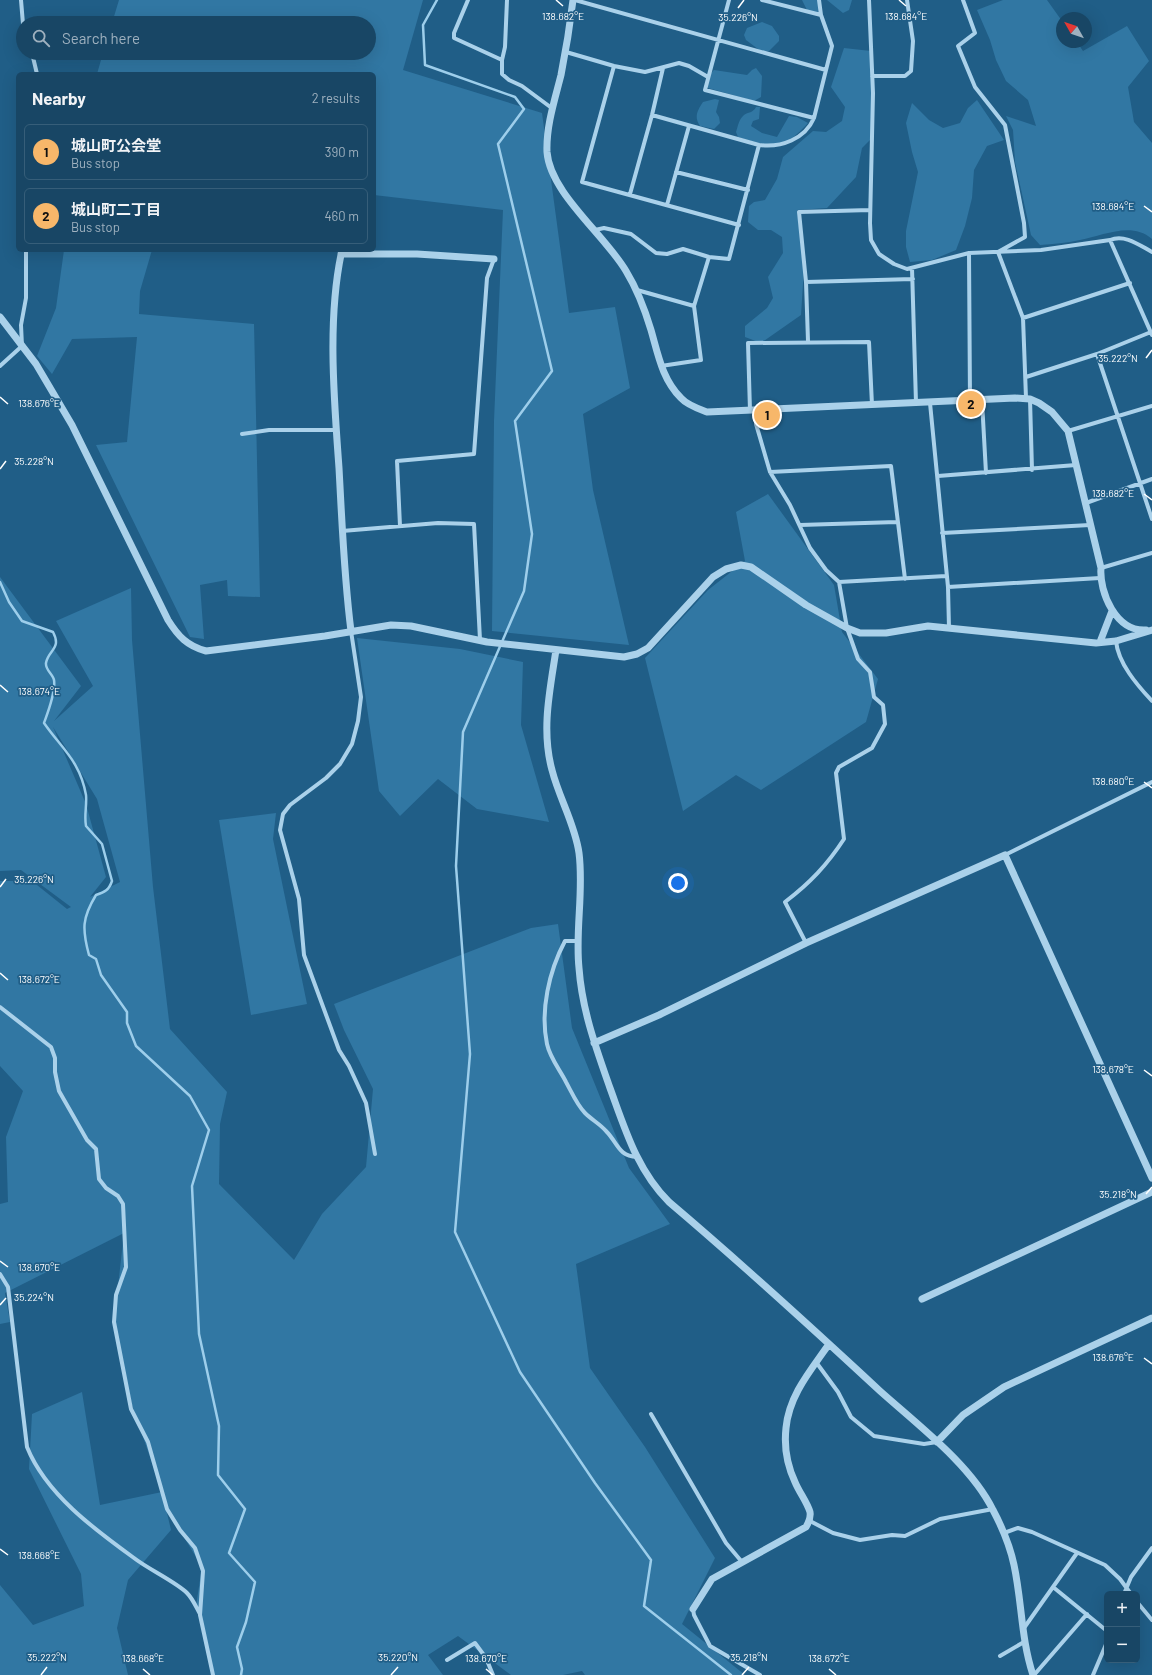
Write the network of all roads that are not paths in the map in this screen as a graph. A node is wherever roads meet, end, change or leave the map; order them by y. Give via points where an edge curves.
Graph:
1 (21, 0) edge
2 (468, 0) edge
3 (507, 0) edge
4 (574, 0) edge
5 (729, 0) edge
6 (762, 0) edge
7 (819, 0) edge
8 (870, 0) edge
9 (907, 0) edge
10 (963, 0) edge
11 (822, 15) junction
12 (22, 16) edge
13 (719, 41) junction
14 (566, 52) junction
15 (34, 60) edge
16 (502, 60) junction
17 (614, 66) junction
18 (663, 68) junction
19 (826, 70) junction
20 (37, 72) edge
21 (872, 76) junction
22 (708, 77) junction
23 (553, 110) junction
24 (652, 115) junction
25 (814, 118) junction
26 (689, 126) junction
27 (760, 145) junction
28 (676, 172) junction
29 (748, 190) junction
30 (630, 194) junction
31 (667, 205) junction
32 (870, 210) junction
33 (739, 225) junction
34 (595, 230) junction
35 (1110, 240) junction
36 (26, 252) edge
37 (341, 252) edge
38 (998, 252) junction
39 (1152, 252) edge
40 (969, 253) junction
41 (709, 257) junction
42 (494, 259) joint
43 (912, 268) junction
44 (913, 279) junction
45 (806, 282) junction
46 (1130, 283) junction
47 (636, 290) junction
48 (694, 306) junction
49 (0, 317) edge
50 (1023, 318) junction
51 (1151, 333) edge
52 (808, 341) junction
53 (22, 346) junction
54 (1097, 354) junction
55 (0, 366) edge
56 (660, 366) junction
57 (1026, 377) junction
58 (1028, 399) junction
59 (982, 400) junction
60 (970, 401) junction
61 (916, 403) junction
62 (930, 403) junction
63 (872, 405) junction
64 (1152, 406) edge
65 (753, 411) junction
66 (1116, 416) junction
67 (336, 430) junction
68 (1068, 431) junction
69 (242, 434) dead end
70 (1076, 465) junction
71 (1032, 470) junction
72 (770, 472) junction
73 (986, 473) junction
74 (938, 476) junction
75 (1152, 479) edge
76 (1141, 483) junction
77 (1086, 503) junction
78 (1152, 519) edge
79 (897, 522) junction
80 (800, 525) junction
81 (1090, 525) junction
82 (400, 526) junction
83 (342, 530) junction
84 (942, 533) junction
85 (1152, 553) edge
86 (1101, 568) junction
87 (946, 576) junction
88 (1100, 578) junction
89 (905, 579) junction
90 (839, 582) junction
91 (948, 587) junction
92 (1112, 610) junction
93 (847, 628) junction
94 (950, 628) junction
95 (1152, 630) edge
96 (351, 631) junction
97 (483, 641) junction
98 (1116, 641) junction
99 (1100, 642) junction
100 (556, 650) junction
101 (1152, 701) edge
102 (1152, 782) edge
103 (1004, 855) junction
104 (578, 941) junction
105 (806, 943) junction
106 (0, 1007) edge
107 (594, 1044) junction
108 (375, 1154) dead end
109 (636, 1157) junction
110 (1152, 1178) edge
111 (1152, 1192) edge
112 (0, 1274) edge
113 (922, 1298) dead end
114 (1152, 1318) edge
115 (829, 1344) junction
116 (816, 1362) junction
117 (652, 1414) dead end
118 (937, 1442) junction
119 (993, 1509) junction
120 (810, 1521) junction
121 (1004, 1533) junction
122 (1152, 1548) edge
123 (1077, 1553) junction
124 (742, 1562) junction
125 (1054, 1587) junction
126 (1126, 1589) joint
127 (1140, 1606) edge
128 (694, 1610) joint
129 (1086, 1614) junction
130 (200, 1615) junction
131 (1152, 1620) edge
132 (1104, 1629) edge
133 (1022, 1630) junction
134 (1024, 1642) junction
135 (1104, 1649) edge
136 (1000, 1656) dead end
137 (447, 1660) dead end
138 (213, 1675) edge
139 (492, 1675) edge
140 (760, 1675) edge
141 (1034, 1675) edge
142 (1093, 1675) edge

1 - 12 street
2 - 16 street via 454,38
3 - 16 street via 506,47
4 - 13 street
4 - 14 street
5 - 13 street
6 - 11 street
7 - 11 street
8 - 21 street
9 - 21 street via 913,41 911,71 906,76
10 - 38 street via 975,33 958,46 975,87 1005,125 1024,223 1025,237
11 - 19 street via 832,46
13 - 19 street
13 - 22 street
14 - 17 street
14 - 23 street
15 - 20 street
16 - 23 street via 502,74
17 - 18 street via 645,72
17 - 30 street via 582,182
18 - 22 street via 679,63
18 - 24 street
19 - 25 street
21 - 32 street
22 - 25 street via 705,90
23 - 34 street via 547,152 550,167 558,187
24 - 26 street
24 - 30 street
25 - 27 street via 810,128 794,140 770,146
26 - 27 street
26 - 28 street
27 - 29 street
28 - 29 street
28 - 31 street
29 - 33 street
30 - 31 street
31 - 33 street
32 - 43 street via 871,240 879,254 894,264 907,269
32 - 45 street via 799,212
33 - 41 street via 729,259
34 - 41 street via 604,228 631,234 656,254 684,249
34 - 47 street via 616,255
35 - 38 street via 1041,250
35 - 39 street via 1126,238
35 - 46 street
36 - 53 street
37 - 42 street
37 - 67 street via 335,292
38 - 40 street
38 - 50 street
40 - 43 street
40 - 60 street
41 - 48 street
42 - 82 street via 487,278 474,454 397,460
43 - 44 street
44 - 45 street
44 - 61 street
45 - 52 street
46 - 50 street
46 - 51 street
47 - 48 street
47 - 56 street via 651,329
48 - 56 street via 701,360
49 - 53 street
50 - 57 street
51 - 54 street
52 - 63 street via 869,342
52 - 65 street via 748,343
53 - 55 street
53 - 96 street via 36,364 72,425 168,620 184,642 206,651
54 - 57 street
54 - 66 street
56 - 65 street via 682,400 694,406 707,412
57 - 58 street
58 - 59 street
58 - 68 street via 1052,412
58 - 71 street
59 - 60 street
59 - 73 street
60 - 62 street
61 - 62 street
61 - 63 street
62 - 74 street
63 - 65 street
64 - 66 street
65 - 72 street
66 - 68 street
66 - 76 street
67 - 69 street via 269,430
67 - 83 street
68 - 70 street
70 - 71 street
70 - 77 street
71 - 73 street
72 - 79 street via 891,466
72 - 80 street
73 - 74 street
74 - 84 street
75 - 76 street
76 - 77 street
76 - 78 street
77 - 81 street
79 - 80 street
79 - 89 street
80 - 90 street via 810,548 826,570
81 - 84 street
81 - 86 street
82 - 83 street
82 - 97 street via 474,524
83 - 96 street
84 - 87 street
85 - 86 street
86 - 88 street
87 - 89 street
87 - 91 street
88 - 91 street
88 - 92 street
89 - 90 street
90 - 93 street
91 - 94 street
92 - 95 street via 1134,630
92 - 99 street
93 - 94 street via 870,634 928,626
93 - 100 street via 806,605 759,571 740,565 726,569 713,577 648,648 637,654 624,657
93 - 105 street via 858,659 870,672 874,696 883,705 885,724 872,748 839,767 836,773 844,839 828,864 802,890 785,902
94 - 99 street
95 - 98 street
96 - 97 street via 391,625 411,626
96 - 108 street via 361,697 352,744 335,769 290,805 283,814 280,830 299,899 304,955 339,1050 350,1066 366,1103
97 - 100 street
98 - 99 street
98 - 101 street via 1117,653 1134,680
100 - 104 street via 546,735 552,771 575,834 578,852 581,874
102 - 103 street
103 - 105 street
103 - 110 street
104 - 107 street via 581,994
104 - 109 street via 565,941 551,973 546,1018 548,1045 586,1114 611,1136 622,1153
105 - 107 street
106 - 130 street via 50,1047 56,1058 54,1072 59,1091 87,1140 96,1149 99,1179 123,1204 126,1267 116,1295 114,1322 131,1409 148,1442 167,1509 195,1548 203,1571
107 - 109 street
109 - 115 street via 658,1191 669,1202 742,1264
111 - 113 street
112 - 130 street via 8,1286 27,1447 34,1463 60,1495 86,1520 134,1558 187,1593
114 - 118 street via 1004,1387 963,1415
115 - 116 street
115 - 118 street
116 - 118 street via 838,1392 851,1417 874,1436 924,1444
116 - 120 street via 795,1394 786,1426 788,1463 794,1482 810,1511
117 - 124 street via 726,1543
118 - 119 street via 976,1481
119 - 120 street via 940,1519 906,1536 892,1535 860,1540 833,1533
119 - 121 street
120 - 124 street via 806,1527
121 - 123 street via 1018,1528
121 - 133 street via 1014,1566
122 - 126 street via 1131,1576
123 - 125 street
123 - 126 street via 1105,1565 1120,1579
124 - 128 street via 712,1579
125 - 129 street
125 - 133 street
127 - 131 street
128 - 140 street via 694,1615 710,1646
129 - 132 street
129 - 141 street
130 - 138 street
133 - 134 street
134 - 136 street
134 - 141 street
135 - 142 street
137 - 139 street via 475,1643 486,1658

